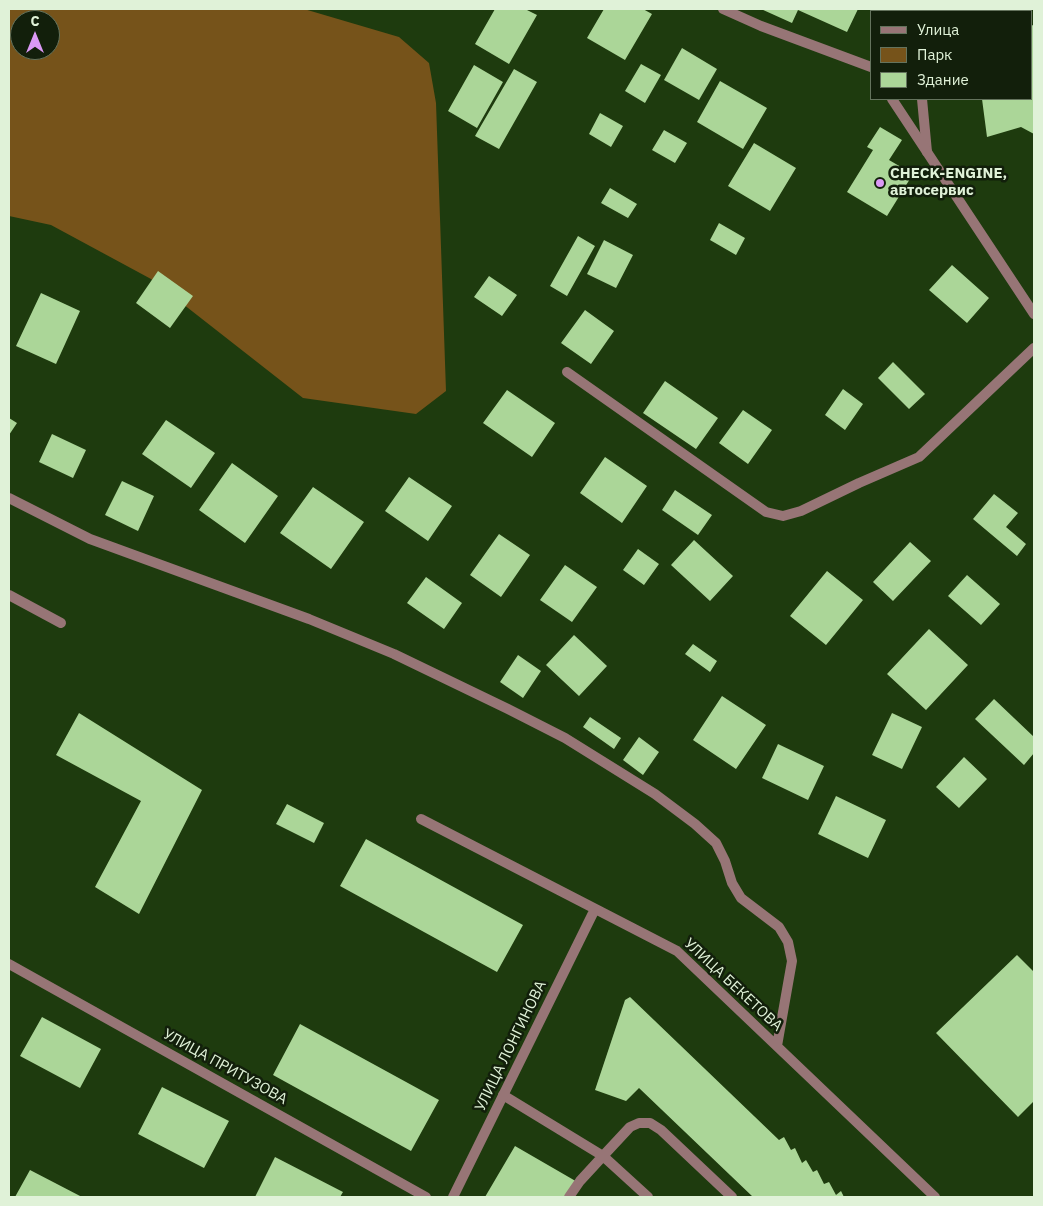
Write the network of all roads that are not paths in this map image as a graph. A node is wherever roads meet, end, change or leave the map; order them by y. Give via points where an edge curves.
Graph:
1 (722, 9) edge
2 (870, 66) edge
3 (893, 100) edge
4 (922, 100) edge
5 (927, 152) junction
6 (1034, 314) edge
7 (1034, 348) edge
8 (567, 372) dead end
9 (9, 498) edge
10 (9, 595) edge
11 (61, 623) dead end
12 (420, 818) dead end
13 (595, 909) junction
14 (9, 964) edge
15 (777, 1046) junction
16 (504, 1095) junction
17 (603, 1156) junction
18 (426, 1197) edge
19 (453, 1197) edge
20 (569, 1197) edge
21 (648, 1197) edge
22 (732, 1197) edge
23 (935, 1197) edge

1 - 2 street
3 - 5 street
4 - 5 street
5 - 6 street
7 - 8 street via 919,457 801,511 783,516 766,512
9 - 15 street via 90,539 394,654 565,738 655,794 716,843 741,898 779,927 788,942 792,961
10 - 11 street
12 - 13 street, УЛИЦА БЕКЕТОВА
13 - 15 street, УЛИЦА БЕКЕТОВА via 677,951
13 - 16 street, УЛИЦА ЛОНГИНОВА
14 - 18 street, УЛИЦА ПРИТУЗОВА
15 - 23 street, УЛИЦА БЕКЕТОВА
16 - 17 street
16 - 19 street, УЛИЦА ЛОНГИНОВА
17 - 20 street
17 - 21 street
17 - 22 street via 630,1128 639,1123 650,1123

